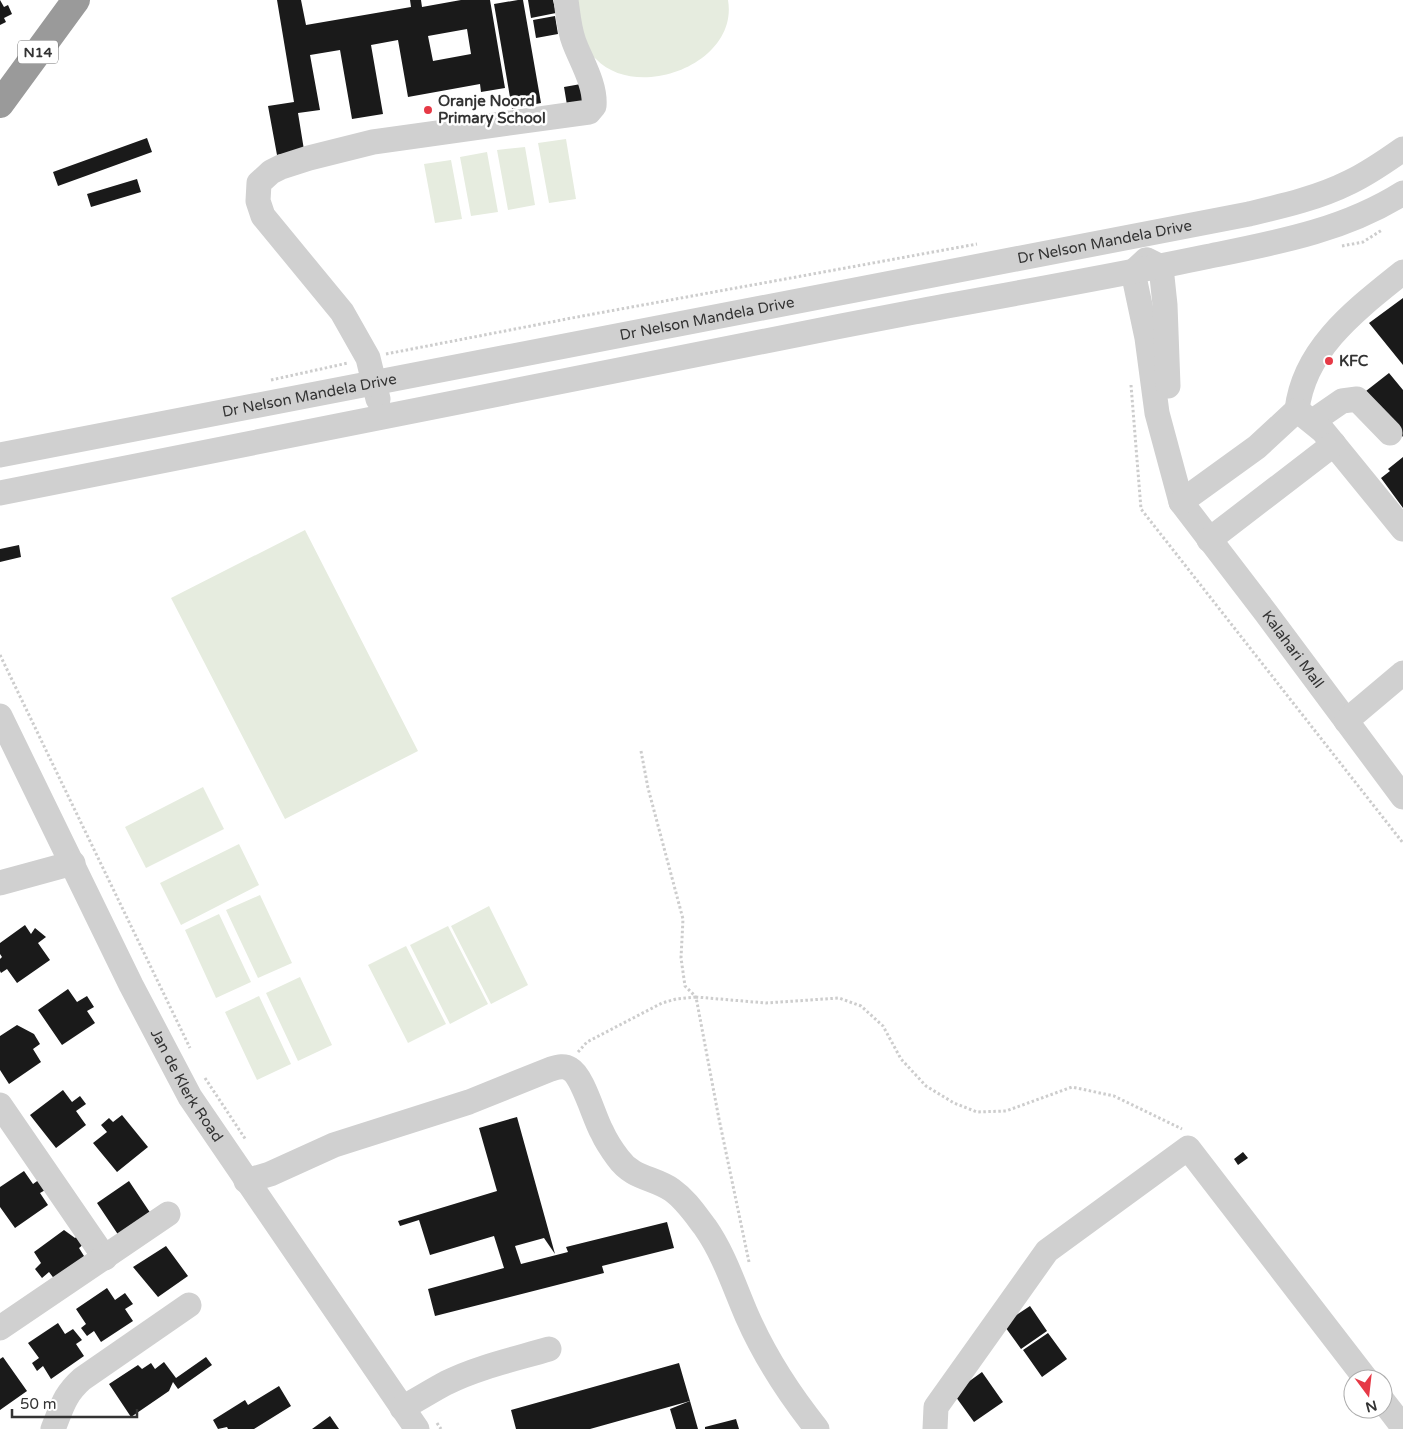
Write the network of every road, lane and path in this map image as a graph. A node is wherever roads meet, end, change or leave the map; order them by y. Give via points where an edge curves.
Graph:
1 (76, 0) edge
2 (566, 0) edge
3 (0, 104) edge
4 (1403, 149) edge
5 (1403, 193) edge
6 (1198, 225) junction
7 (986, 242) dead end
8 (1086, 245) junction
9 (1202, 258) junction
10 (1147, 266) junction
11 (1403, 272) edge
12 (1165, 305) junction
13 (368, 358) junction
14 (261, 382) dead end
15 (373, 382) junction
16 (1305, 415) junction
17 (382, 416) junction
18 (1390, 433) dead end
19 (1166, 443) junction
20 (1334, 444) junction
21 (0, 455) edge
22 (0, 493) edge
23 (1181, 502) junction
24 (1403, 529) edge
25 (1209, 540) junction
26 (0, 655) edge
27 (1403, 673) edge
28 (0, 716) edge
29 (1346, 721) junction
30 (641, 751) dead end
31 (1403, 797) edge
32 (73, 863) junction
33 (0, 883) edge
34 (696, 997) junction
35 (193, 1056) dead end
36 (564, 1067) junction
37 (202, 1073) dead end
38 (0, 1106) edge
39 (249, 1143) dead end
40 (1188, 1148) junction
41 (246, 1181) junction
42 (168, 1214) dead end
43 (106, 1258) junction
44 (749, 1266) dead end
45 (189, 1305) dead end
46 (0, 1328) edge
47 (549, 1349) dead end
48 (1358, 1369) edge
49 (411, 1403) junction
50 (1393, 1414) edge
51 (1403, 1427) edge
52 (53, 1429) edge
53 (417, 1429) edge
54 (441, 1429) edge
55 (817, 1429) edge
56 (935, 1429) edge

1 - 3 highway, N14
2 - 13 street via 573,41 594,98 594,106 589,112 373,142 281,168 259,183 258,201 264,216 342,312
4 - 6 street, Dr Nelson Mandela Drive via 1375,169 1323,194
5 - 9 street via 1367,214 1321,231
6 - 8 street, Dr Nelson Mandela Drive
6 - 10 street
7 - 13 path
8 - 10 street
8 - 15 street, Dr Nelson Mandela Drive
9 - 10 street
9 - 12 street via 1176,281
10 - 12 street, Kalahari Mall
10 - 17 street
10 - 19 street, Kalahari Mall via 1147,338 1157,413
11 - 16 street via 1369,299 1317,354 1298,394
12 - 19 street, Kalahari Mall via 1169,405
13 - 14 path
13 - 15 street
15 - 17 street
15 - 21 street, Dr Nelson Mandela Drive
16 - 18 street via 1342,400 1357,399
16 - 20 street
16 - 23 street
17 - 22 street
19 - 23 street, Kalahari Mall
20 - 24 street
20 - 25 street
23 - 25 street, Kalahari Mall
25 - 29 street, Kalahari Mall
26 - 35 path
27 - 29 street
28 - 32 street, Jan de Klerk Road
29 - 31 street, Kalahari Mall
30 - 34 path via 683,919 681,958 685,986
32 - 33 street
32 - 41 street, Jan de Klerk Road via 175,1071
34 - 36 path via 662,1003 601,1034 587,1042
34 - 40 path via 766,1003 839,998 860,1006 884,1026 901,1059 926,1086 954,1103 977,1112 1006,1110 1072,1087 1114,1096 1189,1133
34 - 44 path
36 - 41 street via 551,1069 469,1102 334,1145 270,1174
36 - 55 street via 581,1081 601,1132 625,1168 672,1190 706,1228 774,1370
37 - 39 path
38 - 43 street
40 - 48 street
40 - 56 street via 1047,1251 936,1407
41 - 49 street, Jan de Klerk Road
42 - 43 street
43 - 46 street
45 - 52 street via 71,1389
47 - 49 street via 461,1377
49 - 53 street, Jan de Klerk Road
49 - 54 path
50 - 51 street

